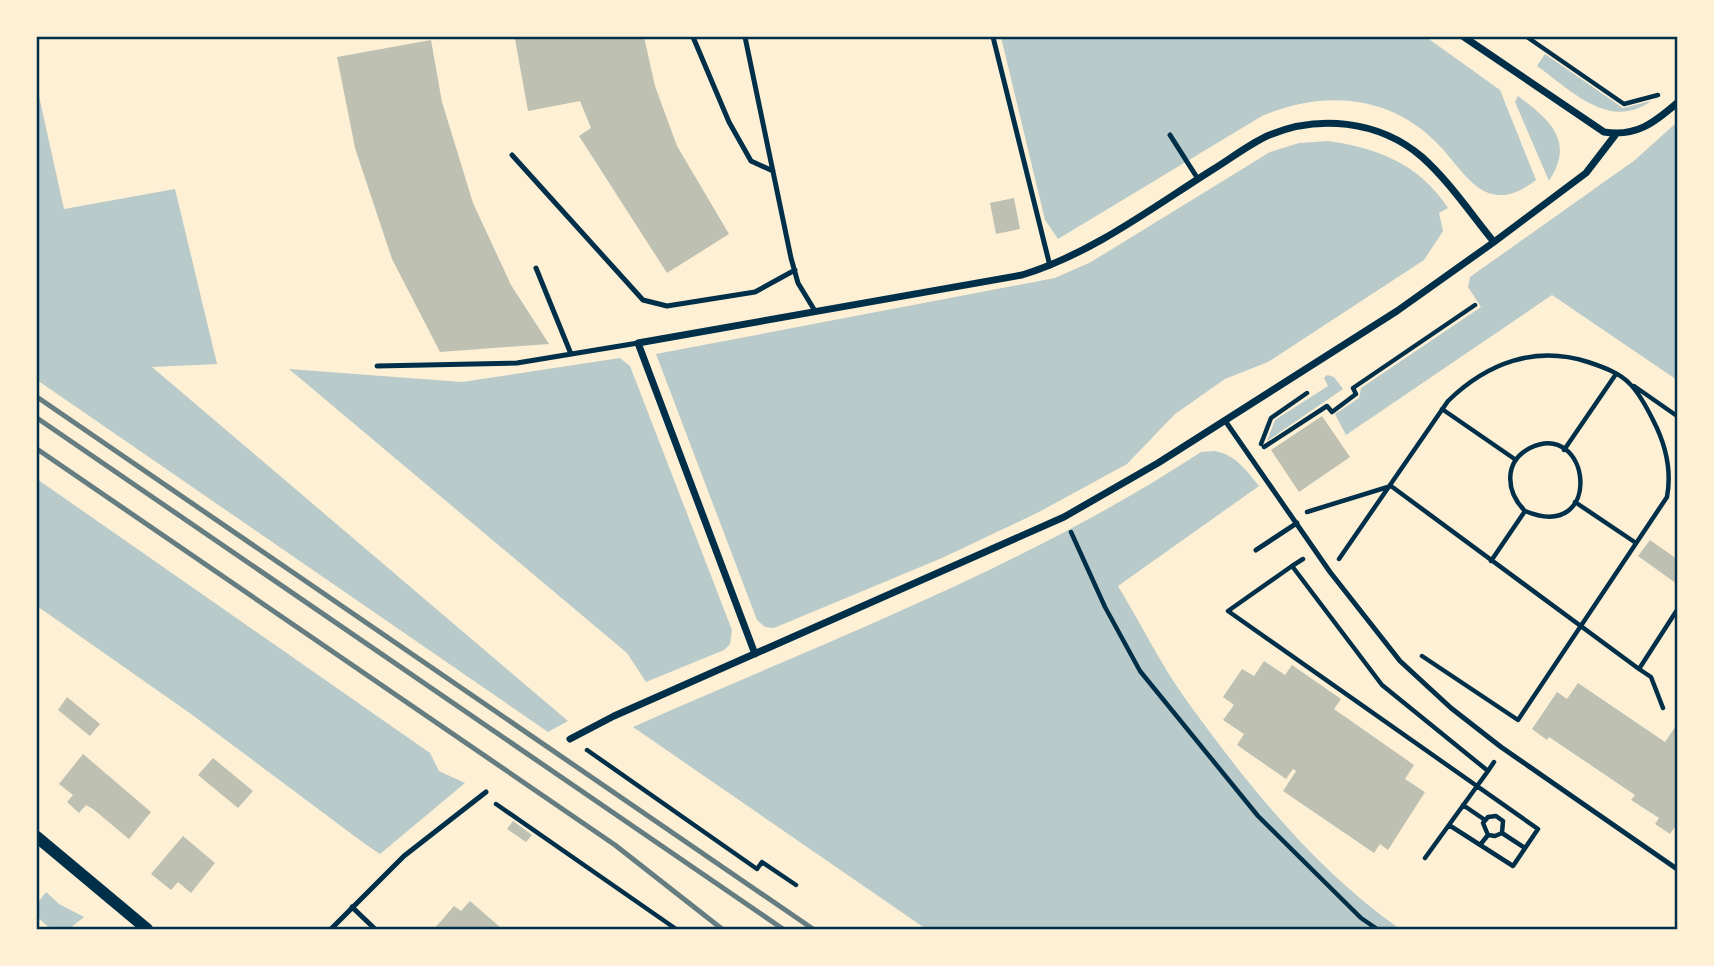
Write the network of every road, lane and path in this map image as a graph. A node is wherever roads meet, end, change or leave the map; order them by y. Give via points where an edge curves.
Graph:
1 (693, 37) edge
2 (745, 37) edge
3 (993, 37) edge
4 (1464, 37) edge
5 (1527, 37) edge
6 (1676, 104) edge
7 (1616, 134) junction
8 (1170, 135) dead end
9 (512, 155) dead end
10 (773, 172) junction
11 (1198, 179) junction
12 (1494, 242) junction
13 (1051, 266) junction
14 (536, 268) dead end
15 (794, 270) junction
16 (1475, 305) dead end
17 (815, 311) junction
18 (638, 343) junction
19 (571, 354) junction
20 (377, 366) dead end
21 (1616, 374) junction
22 (1630, 384) junction
23 (1307, 393) dead end
24 (1442, 409) junction
25 (1677, 416) edge
26 (1226, 422) junction
27 (1263, 448) junction
28 (1564, 450) junction
29 (1516, 460) junction
30 (1254, 462) junction
31 (1391, 486) junction
32 (1279, 497) junction
33 (1575, 502) junction
34 (1525, 511) junction
35 (1307, 512) junction
36 (1064, 517) junction
37 (1313, 522) dead end
38 (1297, 523) junction
39 (1636, 543) junction
40 (1256, 550) dead end
41 (1332, 550) dead end
42 (1338, 559) junction
43 (1491, 561) junction
44 (1292, 566) dead end
45 (1346, 570) dead end
46 (1677, 610) edge
47 (1579, 627) junction
48 (1412, 649) dead end
49 (755, 654) junction
50 (1413, 657) dead end
51 (1422, 665) dead end
52 (1639, 669) junction
53 (1663, 708) dead end
54 (1518, 720) junction
55 (1513, 729) dead end
56 (573, 737) joint
57 (1488, 771) dead end
58 (1476, 786) junction
59 (486, 792) dead end
60 (496, 805) dead end
61 (1463, 805) junction
62 (1507, 807) junction
63 (1500, 818) junction
64 (1485, 820) junction
65 (1449, 825) junction
66 (1502, 833) junction
67 (1488, 835) junction
68 (37, 838) edge
69 (1480, 845) junction
70 (1525, 848) junction
71 (1424, 858) dead end
72 (1677, 869) edge
73 (796, 884) dead end
74 (352, 907) junction
75 (147, 929) edge
76 (331, 929) edge
77 (375, 929) edge
78 (676, 929) edge
79 (1377, 929) edge

1 - 10 lane via 751,161
2 - 10 lane
3 - 13 lane
4 - 7 street via 1591,126
5 - 6 path via 1624,104 1664,93
6 - 7 street via 1647,127
7 - 12 street via 1586,173
8 - 11 lane
9 - 15 lane via 643,300 667,306 755,292
10 - 15 lane
11 - 12 street via 1265,137 1316,123 1371,129 1421,156
11 - 13 street
12 - 26 street
13 - 17 street
14 - 19 lane
15 - 17 lane
16 - 27 path via 1353,388 1356,394 1332,412 1326,406
17 - 18 street
18 - 19 lane
18 - 49 street
19 - 20 lane via 517,363
21 - 22 path
21 - 24 path via 1576,358 1545,354 1512,359 1465,383
21 - 28 path
22 - 25 path
22 - 39 path via 1656,426 1670,478 1667,497
23 - 27 path via 1271,418 1262,435
24 - 29 path
24 - 31 path
26 - 30 lane
26 - 36 street
27 - 30 path via 1265,454
28 - 29 path via 1534,446
28 - 33 path via 1581,472
29 - 34 path via 1509,482 1516,502
30 - 32 lane
31 - 35 path
31 - 42 path
31 - 43 path
32 - 35 path via 1292,489
32 - 38 lane
33 - 34 path via 1552,517
33 - 39 path
34 - 43 path
35 - 37 path
36 - 49 street
36 - 79 path via 1140,671 1258,816
38 - 40 lane
38 - 72 lane via 1400,661 1451,708
39 - 47 path
41 - 42 path
42 - 45 path
43 - 47 path
44 - 58 path via 1227,611
46 - 52 path
47 - 52 path
47 - 54 path
48 - 54 path
49 - 56 street
50 - 51 path
52 - 53 path via 1651,677
54 - 55 path
56 - 73 path via 757,869 762,862
57 - 58 path
58 - 61 path
58 - 62 path
59 - 74 lane via 404,856
60 - 78 path
61 - 64 path
61 - 65 path
62 - 63 path
62 - 70 path via 1538,829
63 - 64 path via 1492,815
63 - 66 path
64 - 67 path
65 - 69 path
65 - 71 path
66 - 67 path
66 - 70 path
67 - 69 path
68 - 75 street
69 - 70 path via 1513,866
74 - 76 lane
74 - 77 lane

